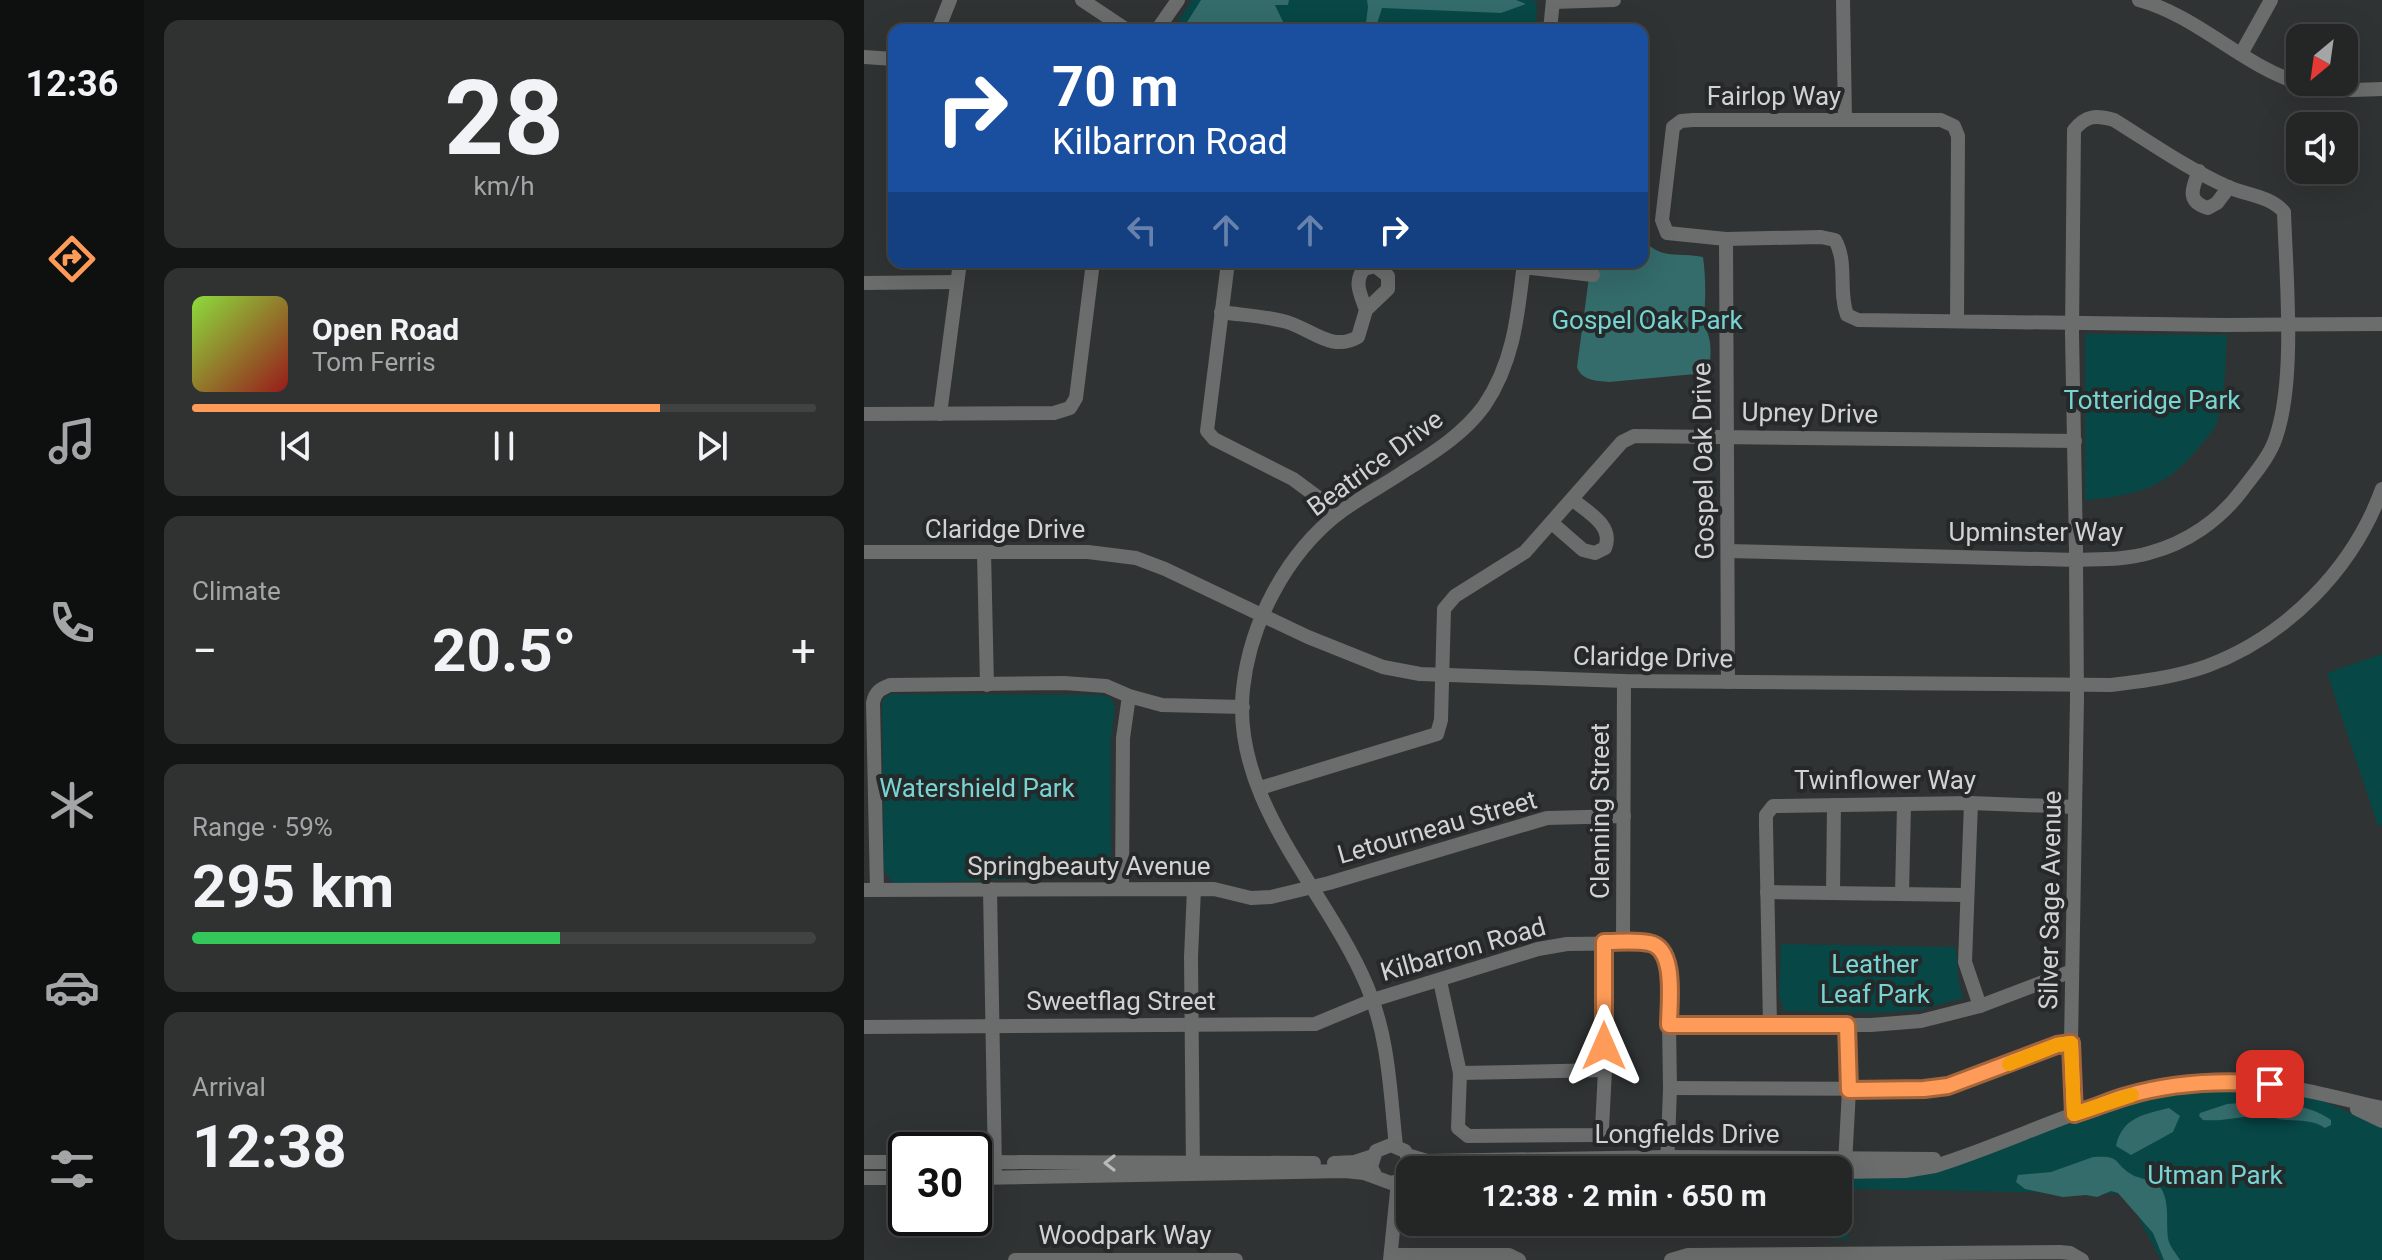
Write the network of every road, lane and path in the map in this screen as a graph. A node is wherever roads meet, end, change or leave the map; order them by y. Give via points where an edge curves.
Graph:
1 (950, 0) edge
2 (1082, 0) edge
3 (1178, 0) edge
4 (1614, 0) edge
5 (1843, 0) edge
6 (2139, 0) edge
7 (2271, 0) edge
8 (1553, 1) edge
9 (940, 24) edge
10 (1118, 24) edge
11 (1161, 24) edge
12 (1551, 24) edge
13 (2241, 54) junction
14 (864, 57) edge
15 (888, 59) edge
16 (2382, 89) edge
17 (1845, 120) junction
18 (2199, 171) junction
19 (2229, 187) junction
20 (1726, 239) junction
21 (959, 268) edge
22 (1092, 268) edge
23 (1227, 268) edge
24 (1523, 268) edge
25 (1548, 268) edge
26 (1593, 275) dead end
27 (957, 282) junction
28 (864, 283) edge
29 (1366, 310) dead end
30 (1221, 312) junction
31 (1957, 321) junction
32 (2072, 323) junction
33 (2382, 324) edge
34 (2286, 325) junction
35 (864, 414) edge
36 (940, 414) junction
37 (1727, 436) junction
38 (2075, 441) junction
39 (2382, 489) edge
40 (1573, 500) junction
41 (1339, 513) junction
42 (1552, 523) junction
43 (1728, 551) junction
44 (864, 552) edge
45 (984, 552) junction
46 (2076, 560) junction
47 (1262, 617) junction
48 (1444, 676) junction
49 (1624, 681) junction
50 (1728, 682) junction
51 (987, 685) junction
52 (2076, 686) junction
53 (1129, 696) junction
54 (1243, 707) junction
55 (1260, 788) junction
56 (1971, 803) junction
57 (1834, 805) junction
58 (1904, 805) junction
59 (2075, 807) junction
60 (1624, 816) junction
61 (1312, 887) junction
62 (1122, 888) junction
63 (990, 889) junction
64 (1194, 889) junction
65 (871, 890) edge
66 (1767, 892) junction
67 (1833, 892) junction
68 (1902, 894) junction
69 (1967, 895) junction
70 (1604, 942) junction
71 (1623, 942) junction
72 (2072, 971) junction
73 (1440, 981) junction
74 (1373, 1000) junction
75 (1980, 1006) junction
76 (993, 1024) junction
77 (1192, 1025) junction
78 (1669, 1025) junction
79 (1770, 1025) junction
80 (1847, 1025) junction
81 (864, 1027) edge
82 (2071, 1043) junction
83 (1605, 1070) junction
84 (1460, 1073) junction
85 (1670, 1088) junction
86 (1849, 1090) junction
87 (2335, 1098) junction
88 (1391, 1099) junction
89 (2382, 1108) edge
90 (2074, 1114) junction
91 (2382, 1121) edge
92 (1402, 1150) junction
93 (1377, 1152) junction
94 (1403, 1156) edge
95 (1416, 1156) edge
96 (1667, 1156) edge
97 (1844, 1156) edge
98 (864, 1162) edge
99 (888, 1162) edge
100 (995, 1162) junction
101 (1852, 1167) edge
102 (1193, 1169) junction
103 (1396, 1177) edge
104 (864, 1178) edge
105 (888, 1178) edge
106 (995, 1178) joint
107 (1378, 1179) junction
108 (1396, 1217) edge
109 (1392, 1235) junction
110 (1391, 1257) edge
111 (1800, 1257) edge
112 (1015, 1260) edge
113 (1236, 1260) edge
114 (1519, 1260) edge
115 (1671, 1260) edge
116 (2082, 1260) edge

1 - 9 street
2 - 10 street
3 - 11 street
4 - 8 street
5 - 17 street
6 - 13 street
7 - 13 street
8 - 12 street
13 - 16 street via 2303,84
14 - 15 street
17 - 20 street, Fairlop Way via 1693,120 1673,127 1662,220 1667,233
17 - 31 street, Fairlop Way via 1941,120 1954,126
18 - 19 street
18 - 19 street via 2191,192 2200,206 2217,203
18 - 32 street, Silver Sage Avenue via 2114,120 2082,120 2074,130
19 - 34 street, Upminster Way via 2277,204 2284,212
20 - 31 street, Fairlop Way via 1835,240 1841,251 1847,315 1858,320
20 - 37 street, Gospel Oak Drive
21 - 27 street
22 - 36 street via 1076,398 1070,408 1054,413
23 - 30 street
24 - 41 street, Beatrice Drive via 1514,340 1483,406 1440,448
25 - 26 street
27 - 28 street
27 - 36 street
29 - 30 street via 1358,337 1341,343 1281,320
30 - 41 street via 1206,426 1210,435 1293,479
31 - 32 street, Fairlop Way
32 - 34 street, Fairlop Way
32 - 38 street, Silver Sage Avenue
33 - 34 street, Fairlop Way
34 - 46 street, Upminster Way via 2286,383 2276,437 2230,506 2218,519 2164,549 2127,558
35 - 36 street
37 - 38 street, Upney Drive
37 - 40 street, Upney Drive via 1634,436 1622,442
37 - 43 street, Gospel Oak Drive
38 - 46 street, Silver Sage Avenue
39 - 52 street, Claridge Drive via 2360,539 2339,568 2267,635 2175,676
40 - 42 street, Upney Drive
40 - 42 street via 1606,529 1605,548 1595,553 1583,550
41 - 47 street, Beatrice Drive via 1293,561
42 - 48 street, Upney Drive via 1525,552 1455,596 1444,609
43 - 46 street, Upminster Way
43 - 50 street, Gospel Oak Drive
44 - 45 street, Claridge Drive
45 - 47 street, Claridge Drive via 1088,552 1136,558
45 - 51 street
46 - 52 street, Silver Sage Avenue
47 - 48 street, Claridge Drive via 1383,667
47 - 54 street, Beatrice Drive
48 - 49 street, Claridge Drive
48 - 55 street via 1437,734
49 - 50 street, Claridge Drive
49 - 60 street, Clenning Street
50 - 52 street, Claridge Drive
51 - 53 street via 1106,686
51 - 65 street via 890,685 874,696
52 - 59 street, Silver Sage Avenue
53 - 54 street via 1178,707
53 - 62 street via 1123,738
54 - 55 street, Beatrice Drive
55 - 61 street, Beatrice Drive
56 - 58 street, Twinflower Way
56 - 59 street, Twinflower Way
56 - 69 street
57 - 58 street, Twinflower Way
57 - 66 street, Twinflower Way via 1773,806 1766,815
57 - 67 street
58 - 68 street
59 - 72 street, Silver Sage Avenue
60 - 61 street, Letourneau Street via 1547,818
60 - 71 street, Clenning Street
61 - 64 street, Springbeauty Avenue via 1251,898
61 - 74 street, Beatrice Drive
62 - 63 street, Springbeauty Avenue
62 - 64 street, Springbeauty Avenue
63 - 65 street, Springbeauty Avenue
63 - 76 street
64 - 77 street
66 - 67 street
66 - 79 street, Twinflower Way
67 - 68 street
68 - 69 street
69 - 75 street via 1965,962
70 - 71 street, Kilbarron Road
70 - 73 street, Kilbarron Road via 1538,949
70 - 83 street
71 - 78 street, Kilbarron Road via 1652,943 1668,958
72 - 75 street
72 - 82 street, Silver Sage Avenue
73 - 74 street, Kilbarron Road
73 - 84 street
74 - 77 street, Sweetflag Street via 1315,1024
74 - 88 street, Beatrice Drive
75 - 80 street via 1921,1021
76 - 77 street, Sweetflag Street
76 - 81 street, Sweetflag Street
76 - 100 street
77 - 102 street
78 - 79 street
78 - 85 street
79 - 80 street
80 - 86 street
82 - 86 street via 1948,1086
82 - 90 street, Silver Sage Avenue
83 - 84 street
83 - 84 street via 1602,1128 1596,1135 1468,1136 1458,1128
85 - 86 street
85 - 96 street
86 - 97 street
87 - 89 street, Longfields Drive
87 - 90 street, Longfields Drive via 2270,1084 2200,1082 2144,1092
87 - 91 street, Longfields Drive
88 - 92 street, Beatrice Drive
88 - 93 street, Beatrice Drive
90 - 101 street, Longfields Drive via 1967,1156
92 - 93 street, Longfields Drive
92 - 94 street, Beatrice Drive
92 - 95 street, Longfields Drive
93 - 102 street via 1355,1162
93 - 107 street via 1371,1167
98 - 99 street
102 -> 100 street
100 - 106 street
102 - 106 street
102 - 107 street via 1345,1171
103 - 107 street
104 - 105 street
107 - 109 street
108 - 109 street, Beatrice Drive
109 - 110 street
110 - 114 street via 1509,1255
111 - 115 street via 1688,1255
111 - 116 street via 2060,1252
112 - 113 street, Woodpark Way

